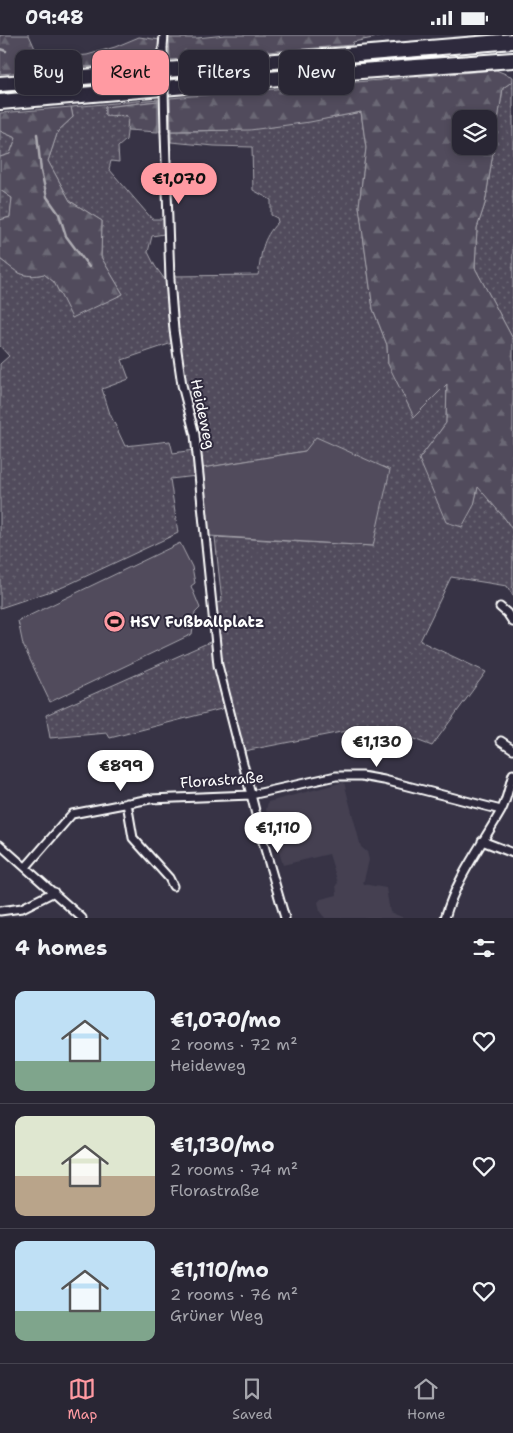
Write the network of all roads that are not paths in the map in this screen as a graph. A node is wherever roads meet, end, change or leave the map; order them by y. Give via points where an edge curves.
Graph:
1 (164, 35) edge
2 (513, 41) edge
3 (513, 60) edge
4 (0, 85) edge
5 (0, 102) edge
6 (500, 607) dead end
7 (513, 622) edge
8 (501, 741) dead end
9 (513, 749) edge
10 (513, 774) edge
11 (251, 795) junction
12 (127, 803) junction
13 (501, 810) junction
14 (482, 841) junction
15 (0, 845) edge
16 (513, 853) edge
17 (26, 867) junction
18 (173, 886) dead end
19 (54, 892) junction
20 (0, 911) edge
21 (82, 918) edge
22 (285, 918) edge
23 (444, 918) edge

1 - 11 street, Heideweg, bridge via 170,280 177,361 195,435 218,665
2 - 4 highway
3 - 5 highway
6 - 7 street
8 - 9 street
10 - 13 street
11 - 12 street, Florastraße via 150,799
11 - 13 street, Florastraße via 347,775 384,780
11 - 22 street, Heideweg
12 - 17 street, Florastraße via 72,814
12 - 18 street via 133,838 169,877
13 - 14 street
14 - 16 street
14 - 23 street
15 - 17 street
17 - 19 street
19 - 20 street via 22,908
19 - 21 street

